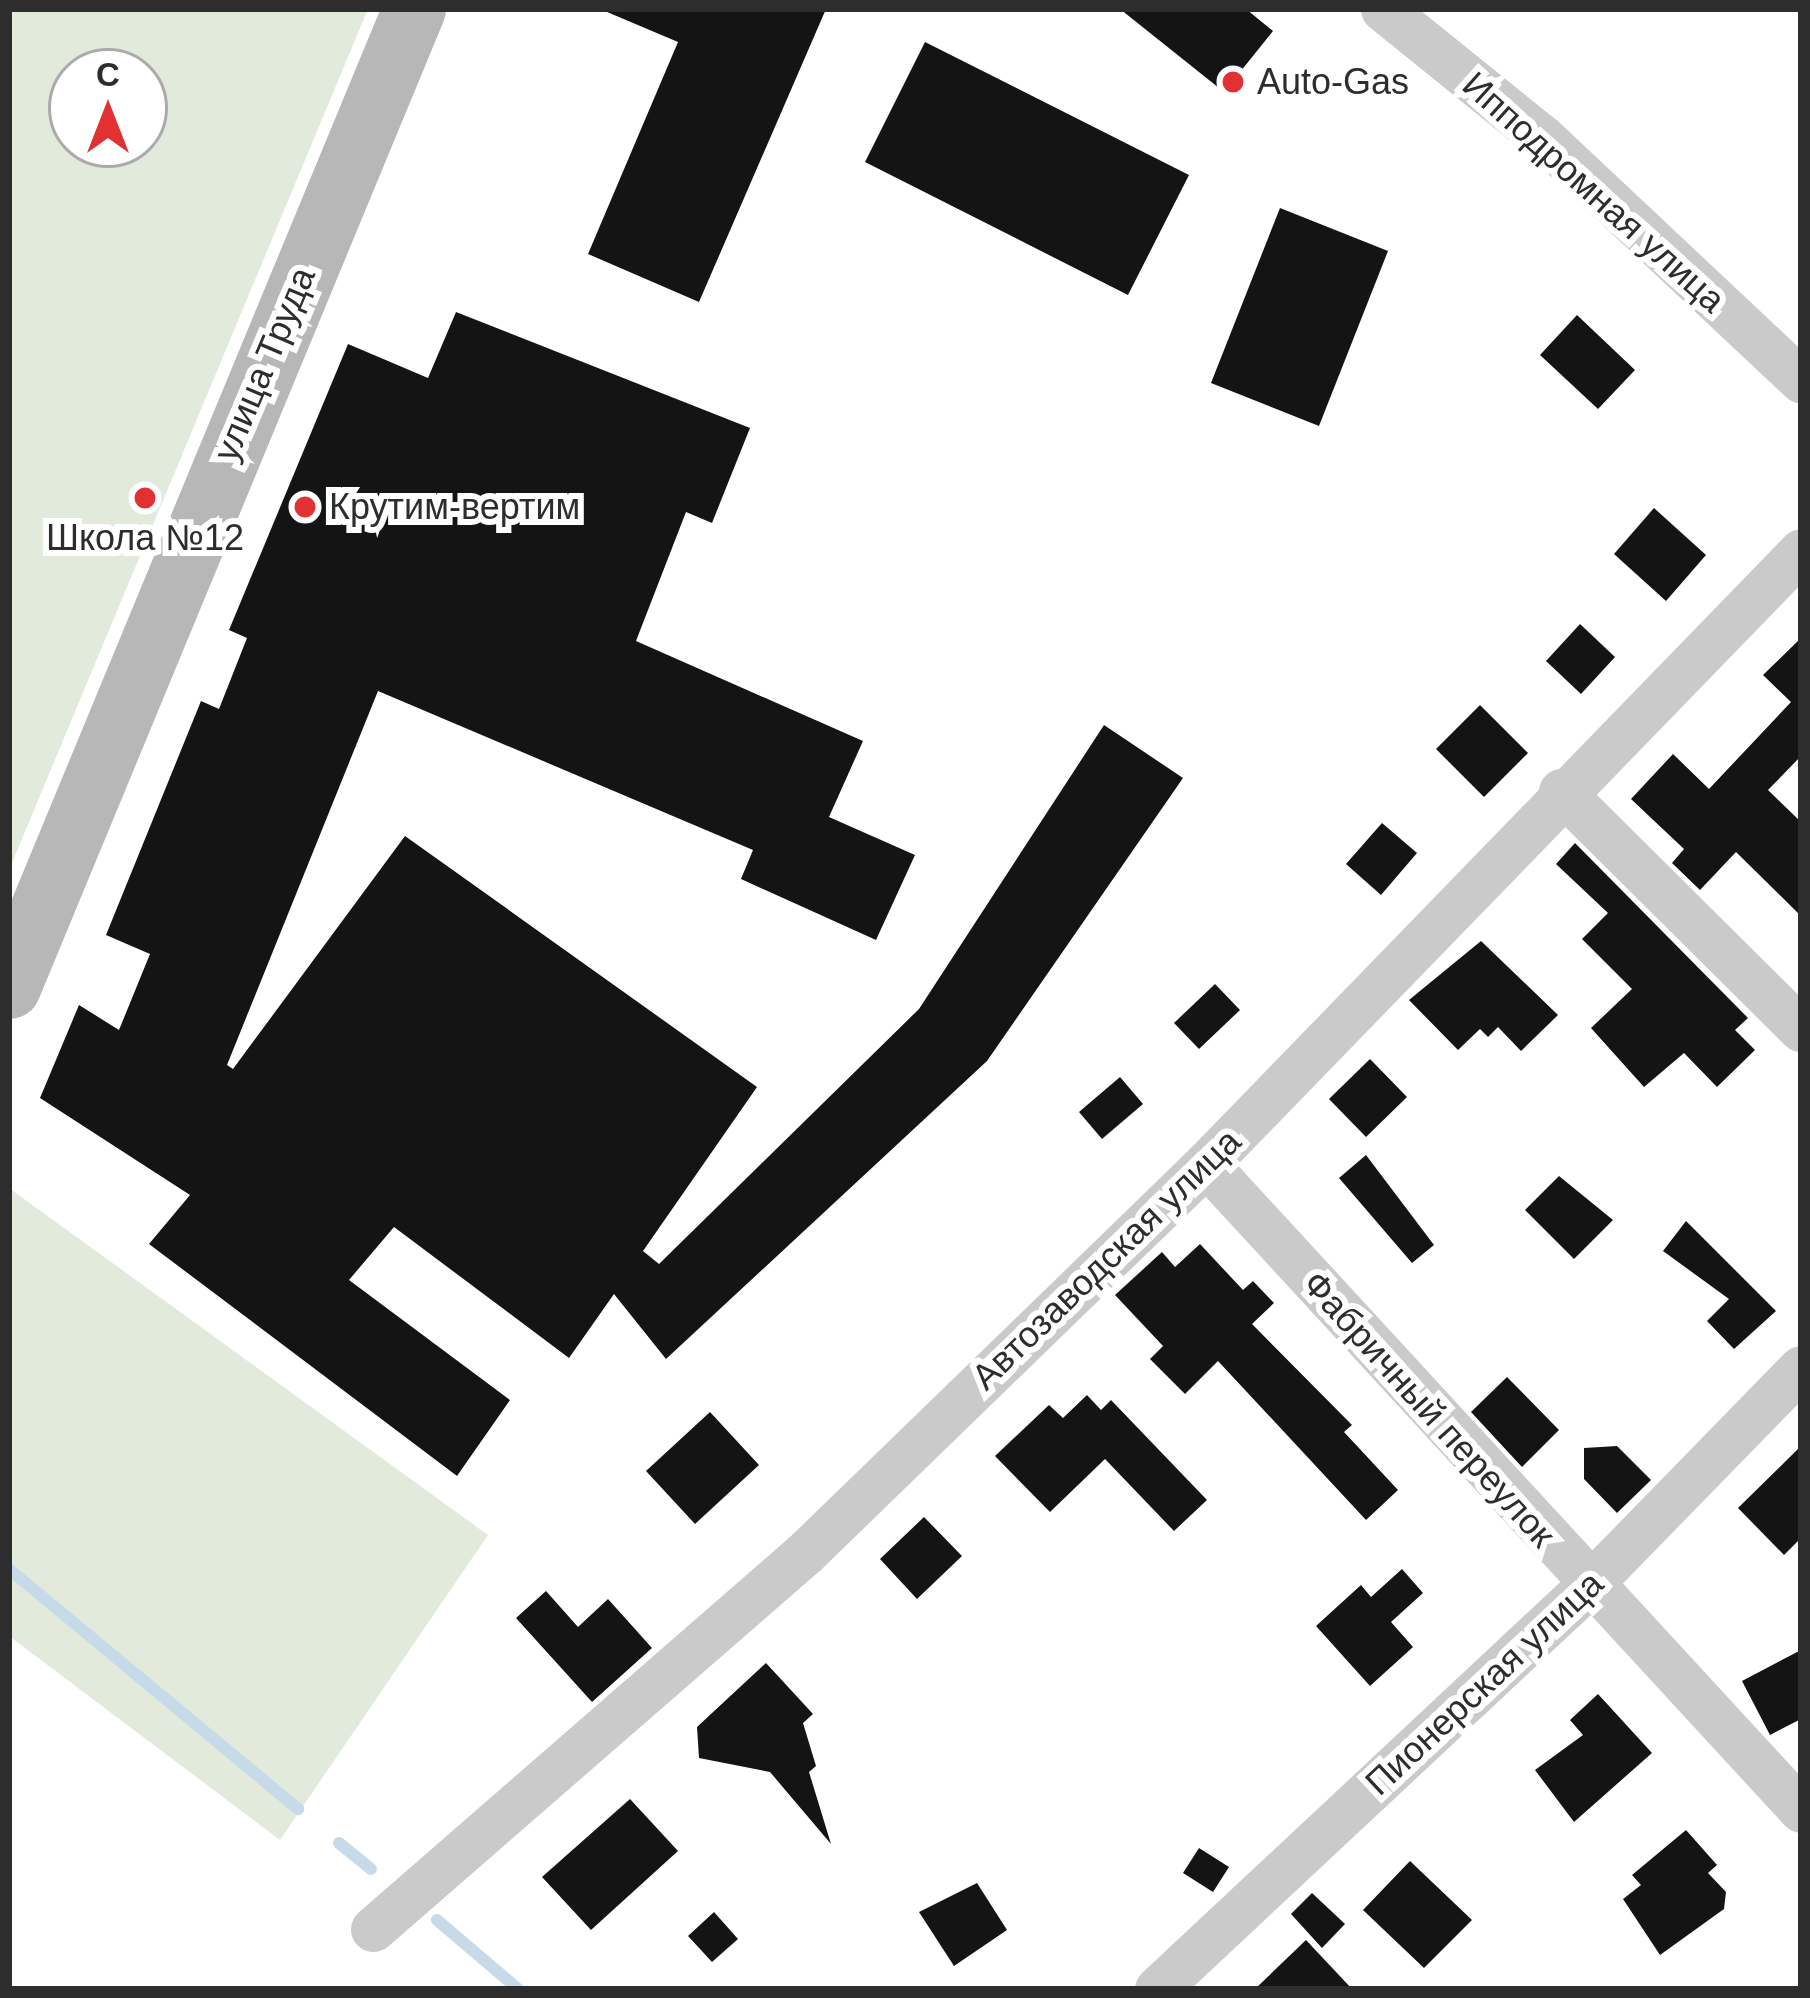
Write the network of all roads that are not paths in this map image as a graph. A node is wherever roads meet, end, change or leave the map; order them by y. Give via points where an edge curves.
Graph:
1 (414, 9) edge
2 (1383, 9) edge
3 (1801, 380) edge
4 (1801, 550) edge
5 (1561, 791) junction
6 (9, 987) edge
7 (1801, 1029) edge
8 (1207, 1164) junction
9 (1801, 1368) edge
10 (1589, 1585) junction
11 (1801, 1810) edge
12 (373, 1929) dead end
13 (1157, 1989) edge

1 - 6 main road, улица Труда
2 - 3 street, Ипподромная улица via 1543,138
4 - 5 street, Автозаводская улица
5 - 7 street
5 - 8 street, Автозаводская улица
8 - 10 street, Фабричный переулок
8 - 12 street, Автозаводская улица via 805,1552
9 - 10 street, Пионерская улица
10 - 11 street, Фабричный переулок
10 - 13 street, Пионерская улица

